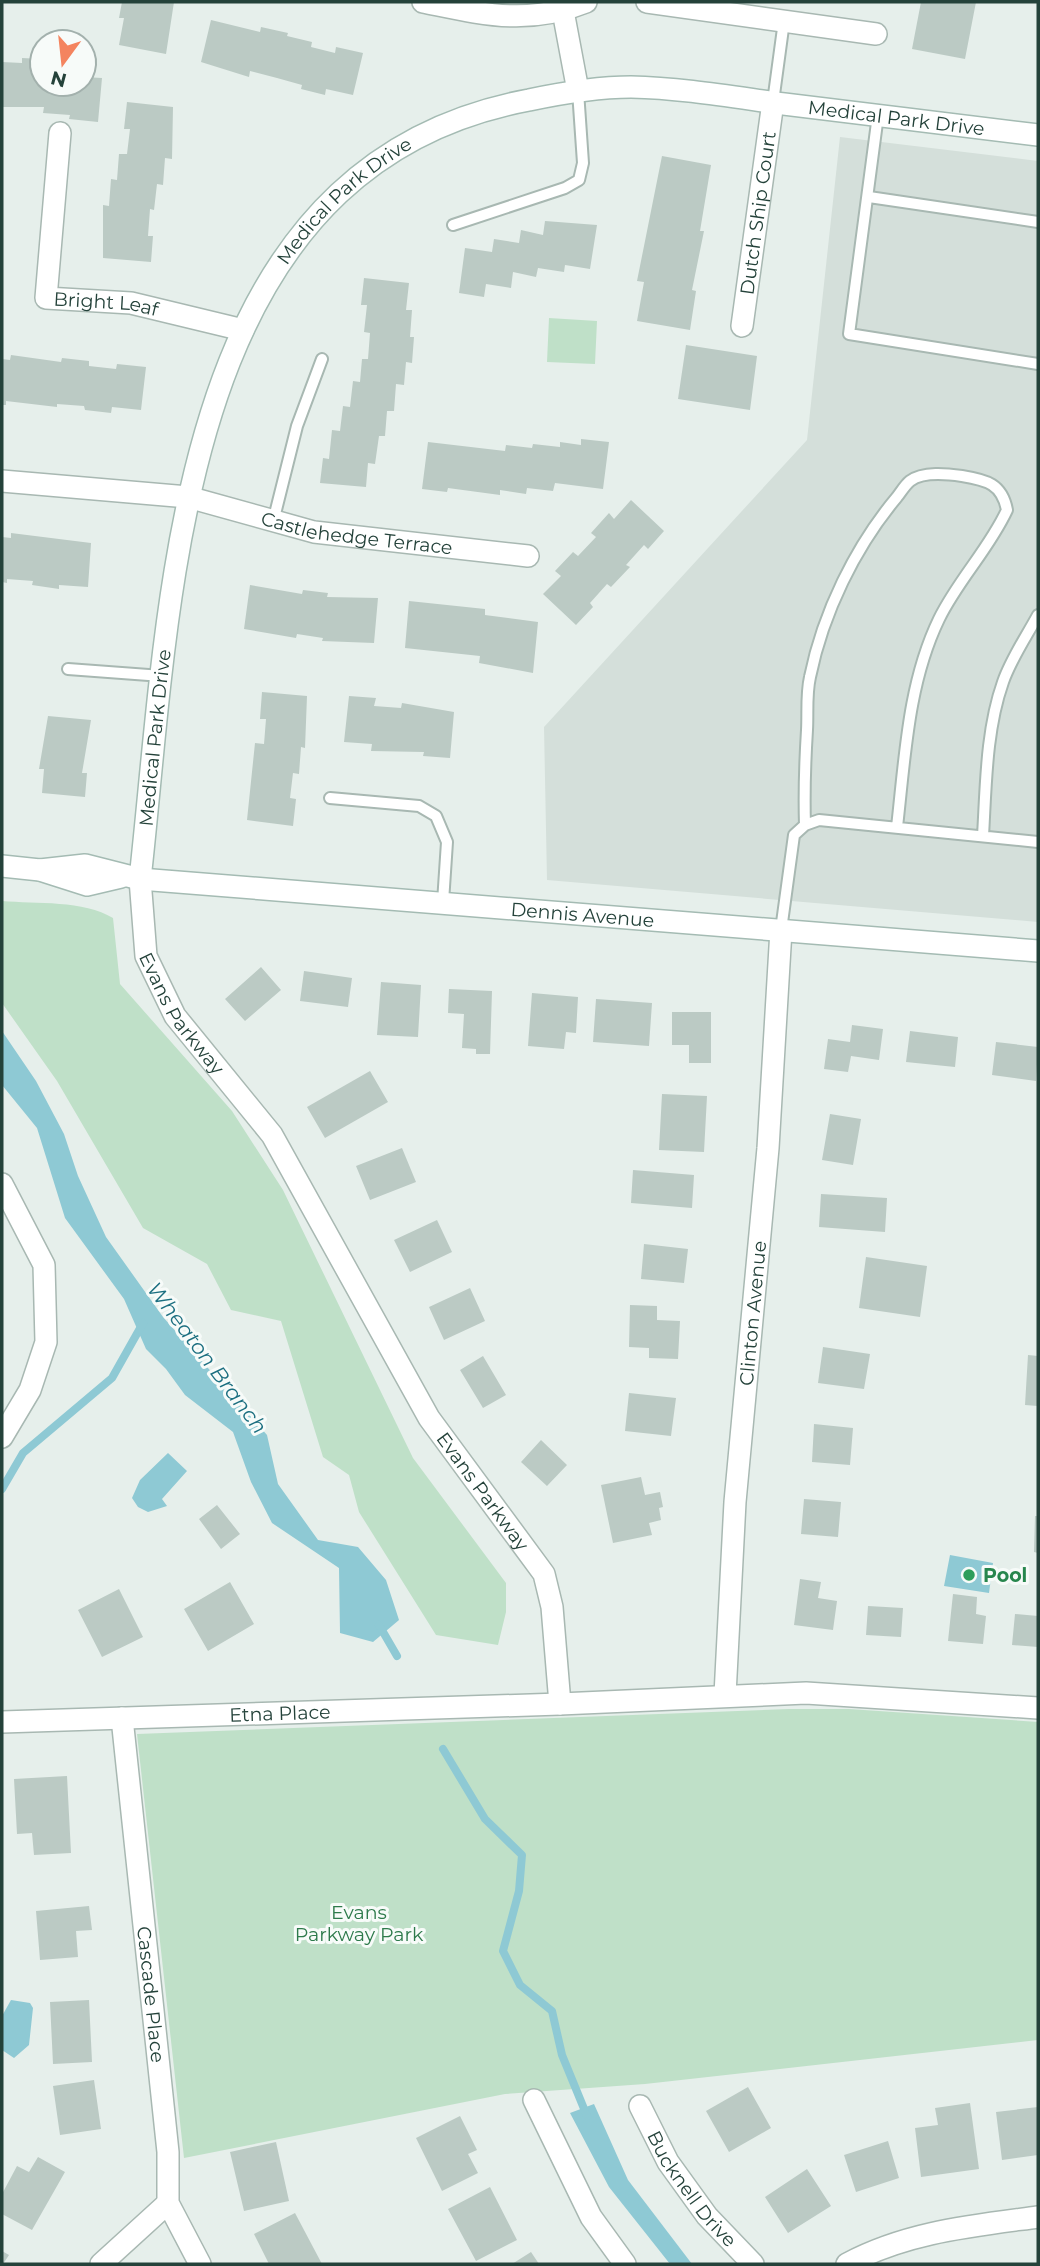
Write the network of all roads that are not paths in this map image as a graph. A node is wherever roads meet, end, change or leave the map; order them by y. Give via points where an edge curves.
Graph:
1 (423, 2) edge
2 (586, 2) edge
3 (647, 2) edge
4 (560, 7) edge
5 (784, 21) junction
6 (876, 34) dead end
7 (578, 91) junction
8 (773, 102) junction
9 (878, 115) junction
10 (60, 133) dead end
11 (1038, 135) edge
12 (869, 197) junction
13 (1038, 222) edge
14 (453, 225) dead end
15 (742, 326) dead end
16 (243, 330) junction
17 (321, 359) dead end
18 (1038, 364) edge
19 (2, 481) edge
20 (188, 497) junction
21 (273, 522) junction
22 (528, 556) dead end
23 (1038, 615) edge
24 (68, 669) dead end
25 (162, 676) junction
26 (330, 798) dead end
27 (805, 825) junction
28 (897, 827) junction
29 (983, 836) junction
30 (1038, 842) edge
31 (2, 866) edge
32 (133, 877) junction
33 (443, 902) junction
34 (781, 930) junction
35 (1038, 951) edge
36 (2, 1184) edge
37 (2, 1437) edge
38 (725, 1695) junction
39 (560, 1704) junction
40 (1038, 1708) edge
41 (122, 1718) junction
42 (2, 1722) edge
43 (534, 2100) dead end
44 (640, 2106) dead end
45 (168, 2203) junction
46 (1038, 2217) edge
47 (101, 2264) edge
48 (200, 2264) edge
49 (625, 2264) edge
50 (752, 2264) edge
51 (847, 2264) edge

1 - 4 street via 503,18
2 - 4 street
3 - 5 street
4 - 7 street
5 - 6 street
5 - 8 lane
7 - 8 street, Medical Park Drive via 629,87
7 - 14 lane via 583,163 579,180
7 - 16 street, Medical Park Drive via 490,107 391,150 330,200 301,231 276,265
8 - 9 street, Medical Park Drive
8 - 15 street, Dutch Ship Court
9 - 11 street, Medical Park Drive
9 - 12 lane
10 - 16 street, Bright Leaf via 46,298 131,303
12 - 13 lane
12 - 18 lane via 849,334
16 - 20 street, Medical Park Drive via 223,378
17 - 21 lane via 297,426
19 - 20 street, Castlehedge Terrace
20 - 21 street, Castlehedge Terrace
20 - 25 street, Medical Park Drive
21 - 22 street, Castlehedge Terrace via 314,532
23 - 29 lane via 1003,680 997,703
24 - 25 lane
25 - 32 street, Medical Park Drive
26 - 33 lane via 419,806 436,816 447,842
27 - 28 lane via 820,820
27 - 28 lane via 809,680 821,633 841,586 877,522 911,480 951,474 980,479 994,484 1004,495 1007,510 939,619 926,653 915,690
27 - 34 lane via 794,835
28 - 29 lane
29 - 30 lane
31 - 32 street, Dennis Avenue via 40,870 87,885
32 - 33 street, Dennis Avenue
32 - 39 street, Evans Parkway via 146,956 175,1016 272,1135 429,1418 544,1574 552,1607
33 - 34 street, Dennis Avenue
34 - 35 street, Dennis Avenue
34 - 38 street, Clinton Avenue via 768,1148 735,1502
36 - 37 street via 44,1265 46,1342 30,1390
38 - 39 street
38 - 40 street via 806,1693
39 - 41 street, Etna Place
41 - 42 street, Etna Place
41 - 45 street, Cascade Place via 168,2151
43 - 49 street via 591,2217
44 - 50 street, Bucknell Drive via 668,2162 707,2216
45 - 47 street
45 - 48 street, Cascade Place
46 - 51 street via 938,2230 880,2247

